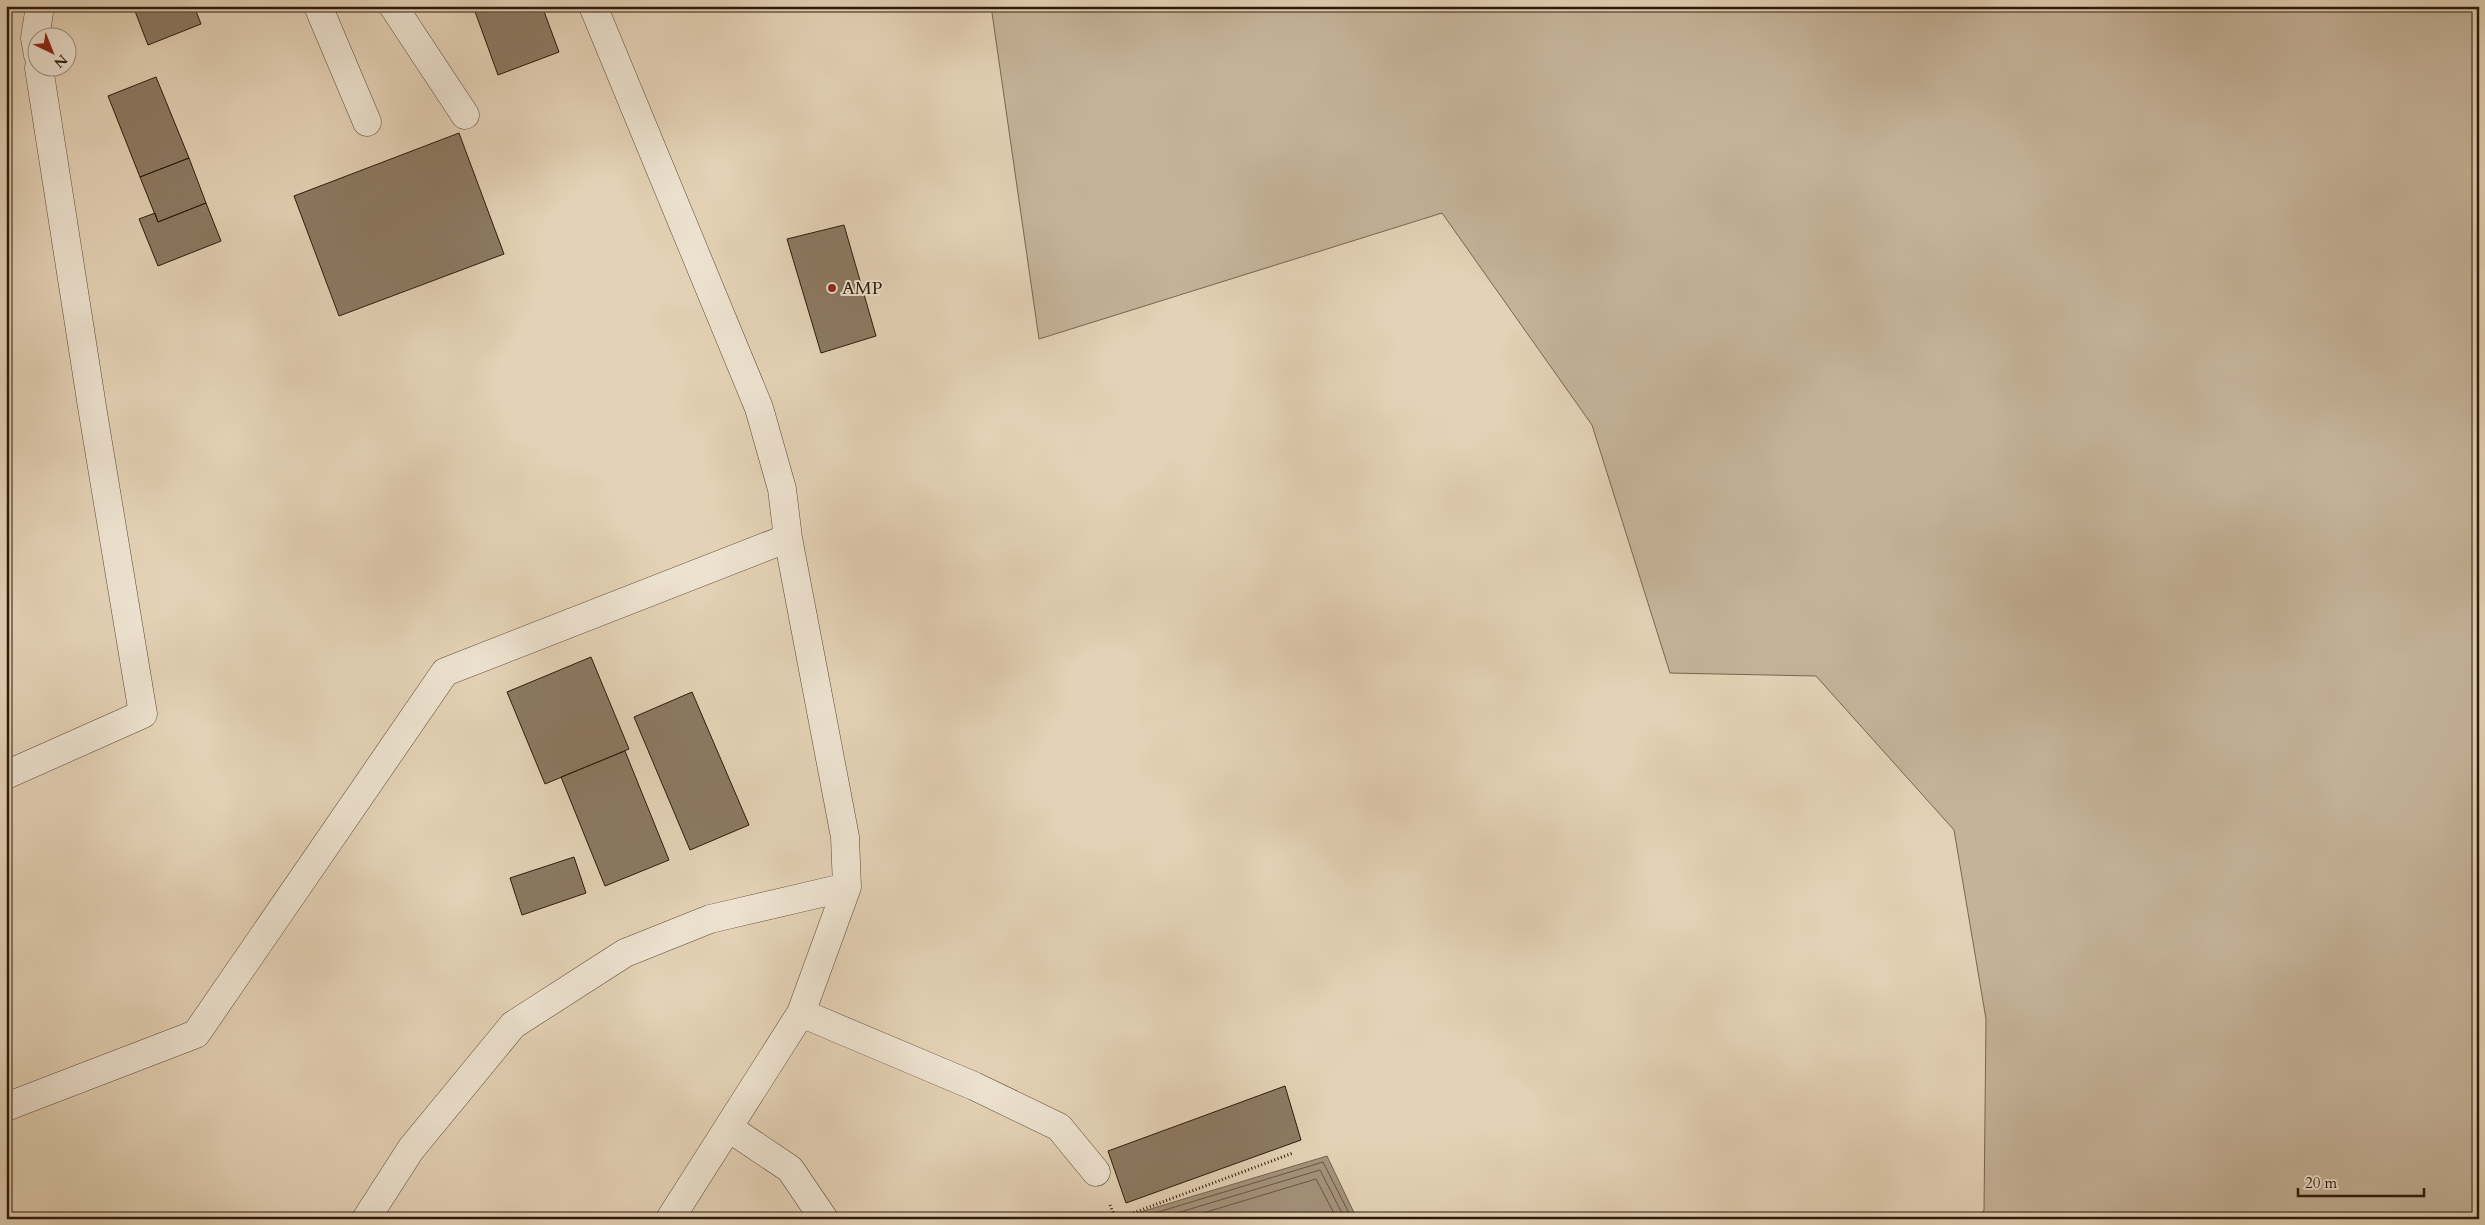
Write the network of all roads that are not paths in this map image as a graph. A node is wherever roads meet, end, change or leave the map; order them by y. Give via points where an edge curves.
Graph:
1 (40, 6) edge
2 (318, 6) edge
3 (393, 6) edge
4 (593, 6) edge
5 (37, 28) edge
6 (42, 78) edge
7 (465, 114) dead end
8 (367, 122) dead end
9 (788, 538) junction
10 (6, 775) edge
11 (847, 887) junction
12 (801, 1013) junction
13 (6, 1107) edge
14 (729, 1128) junction
15 (1096, 1172) dead end
16 (366, 1219) edge
17 (670, 1219) edge
18 (824, 1219) edge

1 - 5 lane
2 - 8 lane
3 - 7 lane
4 - 9 lane via 759,408 782,489
6 - 10 lane via 143,714
9 - 11 lane via 845,836
9 - 13 lane via 445,672 196,1034
11 - 12 lane
11 - 16 lane via 710,919 625,953 513,1025 411,1149
12 - 14 lane
12 - 15 lane via 974,1086 1059,1127
14 - 17 lane
14 - 18 lane via 790,1169

